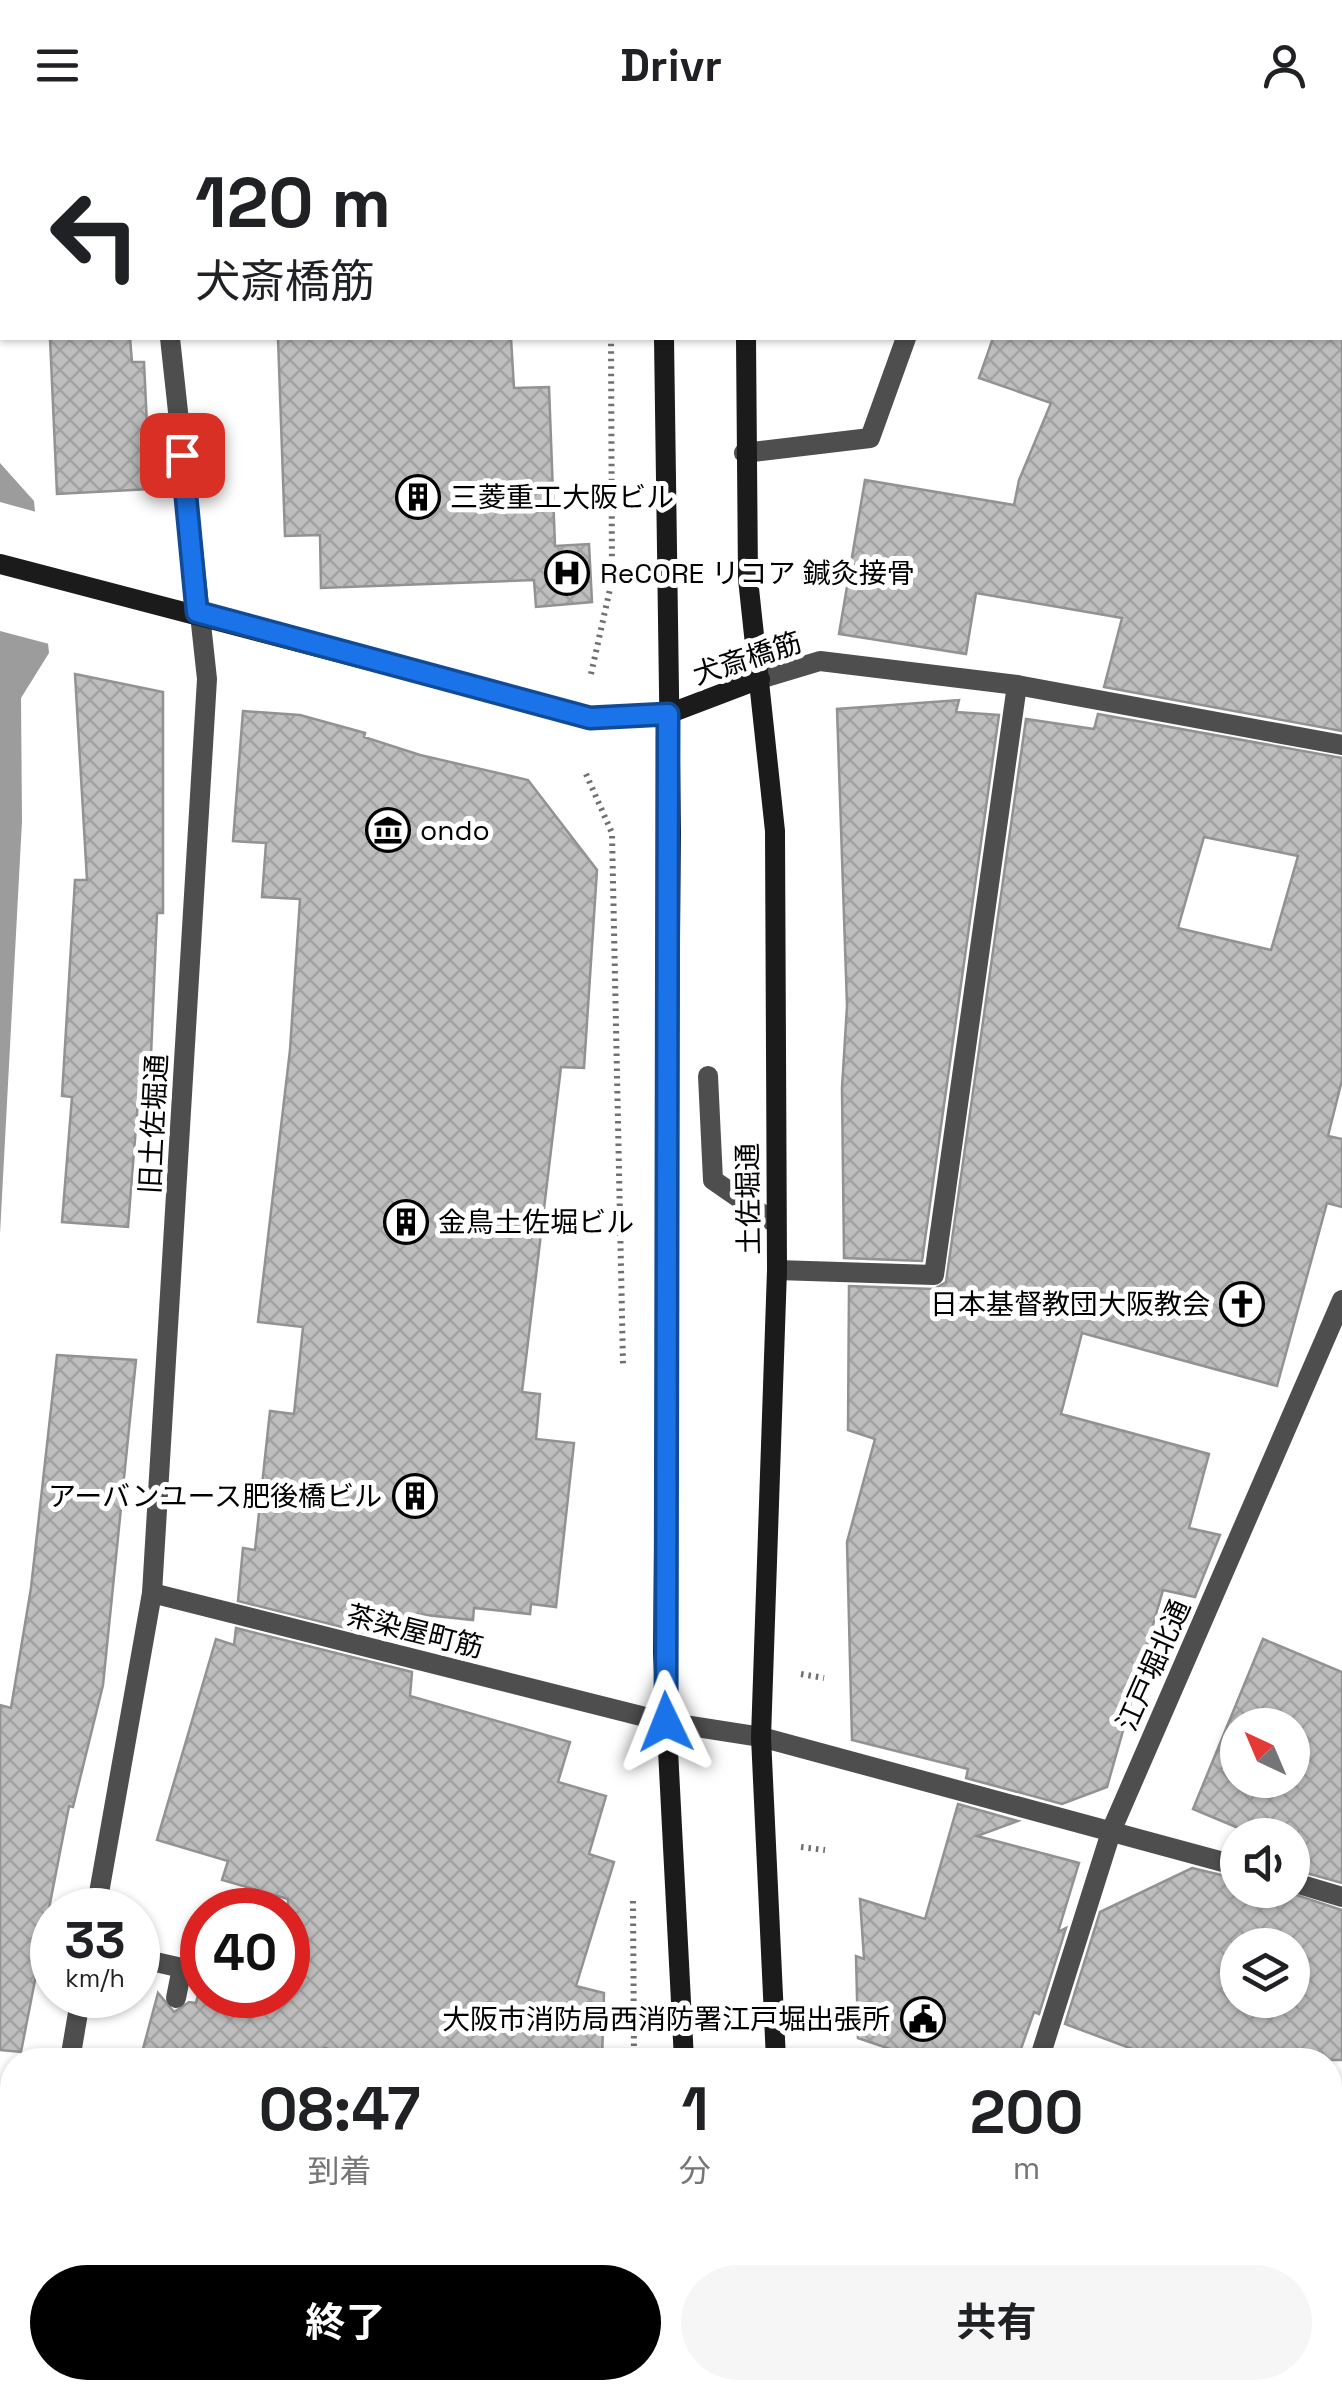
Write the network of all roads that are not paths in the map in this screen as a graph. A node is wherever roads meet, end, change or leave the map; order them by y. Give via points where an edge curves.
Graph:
1 (170, 340) edge
2 (664, 340) edge
3 (746, 340) edge
4 (905, 340) edge
5 (744, 452) junction
6 (0, 564) edge
7 (197, 612) junction
8 (760, 680) junction
9 (1016, 686) junction
10 (668, 714) junction
11 (1342, 745) edge
12 (708, 1076) dead end
13 (776, 1223) junction
14 (777, 1270) junction
15 (1342, 1300) edge
16 (152, 1593) junction
17 (666, 1722) junction
18 (761, 1737) junction
19 (1112, 1829) junction
20 (1220, 1861) edge
21 (1310, 1887) edge
22 (100, 1888) edge
23 (1342, 1897) edge
24 (160, 1963) edge
25 (176, 1998) dead end
26 (77, 2018) edge
27 (72, 2048) edge
28 (683, 2048) edge
29 (775, 2048) edge
30 (1044, 2048) edge

1 - 7 street, 旧土佐堀通
2 - 10 street
3 - 5 street, 土佐堀通
4 - 5 street via 870,438
5 - 8 street, 土佐堀通
6 - 7 street, 犬斎橋筋
7 - 10 street, 犬斎橋筋 via 590,718
7 - 16 street, 旧土佐堀通 via 207,679
8 - 9 street, 犬斎橋筋 via 820,662
8 - 10 street, 犬斎橋筋
8 - 13 street, 土佐堀通 via 775,831
9 - 11 street, 犬斎橋筋
9 - 14 street via 934,1276
10 - 17 street
12 - 13 street via 713,1180
13 - 14 street, 土佐堀通
14 - 18 street, 土佐堀通
15 - 19 street, 江戸堀北通
16 - 17 street, 茶染屋町筋
16 - 22 street, 旧土佐堀通
17 - 18 street, 茶染屋町筋
17 - 28 street
18 - 19 street
18 - 29 street, 土佐堀通
19 - 20 street
19 - 30 street, 江戸堀北通
21 - 23 street
24 - 25 street via 182,1968
26 - 27 street

